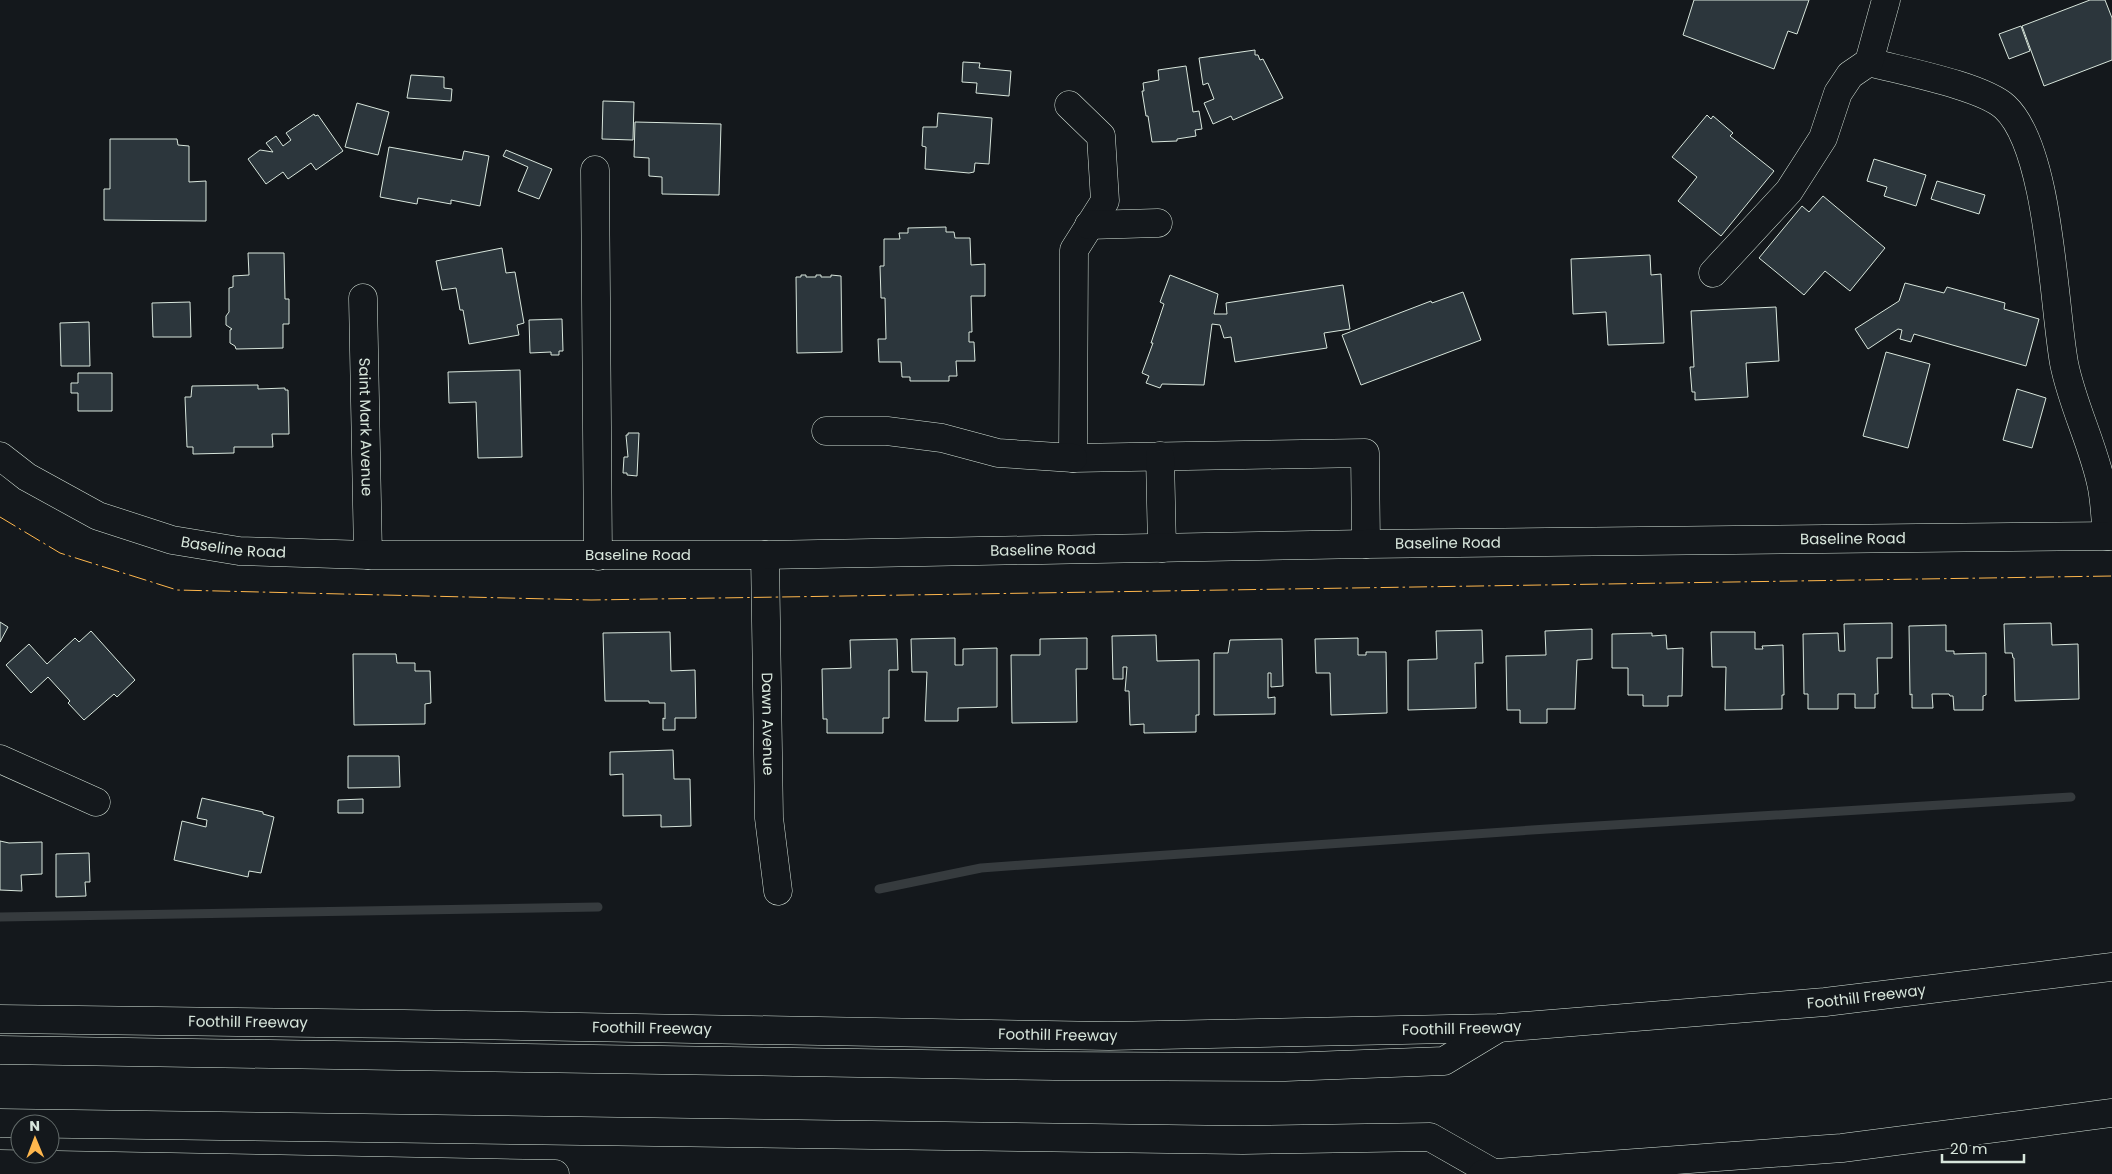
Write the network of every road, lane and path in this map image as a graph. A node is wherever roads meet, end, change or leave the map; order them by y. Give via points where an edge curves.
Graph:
1 (1886, 0) edge
2 (1869, 62) junction
3 (1069, 105) dead end
4 (595, 170) dead end
5 (1158, 222) dead end
6 (1089, 225) junction
7 (1713, 273) dead end
8 (363, 298) dead end
9 (826, 431) dead end
10 (0, 456) edge
11 (1160, 456) junction
12 (1073, 458) junction
13 (2109, 536) edge
14 (1366, 544) junction
15 (1162, 548) junction
16 (368, 555) junction
17 (765, 555) junction
18 (598, 556) junction
19 (0, 759) edge
20 (96, 802) dead end
21 (778, 891) dead end
22 (2112, 967) edge
23 (0, 1019) edge
24 (1498, 1028) junction
25 (0, 1050) edge
26 (2112, 1113) edge
27 (0, 1123) edge
28 (0, 1164) edge
29 (556, 1174) edge
30 (1483, 1174) edge
31 (1494, 1174) edge

1 - 2 main road
2 - 7 main road via 1850,75 1838,93 1823,138 1789,191
2 - 13 main road via 1978,92 2004,107 2018,122 2030,151 2042,197 2064,364 2101,483
3 - 6 main road via 1101,136 1105,201
4 - 18 main road
5 - 6 main road
6 - 12 main road via 1074,250
8 - 16 main road, Saint Mark Avenue
9 - 12 main road via 887,431 942,438 998,453
10 - 16 main road, Baseline Road via 28,477 98,516 172,540 239,551
11 - 12 main road
11 - 14 main road via 1365,453
11 - 15 main road
13 - 14 main road, Baseline Road
14 - 15 main road, Baseline Road
15 - 17 main road, Baseline Road
16 - 18 main road, Baseline Road
17 - 18 main road, Baseline Road
17 - 21 main road, Dawn Avenue via 769,818
19 - 20 main road
22 - 24 main road, Foothill Freeway via 1825,1002
23 - 24 main road, Foothill Freeway via 1109,1036
24 - 25 main road via 1444,1061 1285,1067
26 - 31 main road via 1842,1148
27 - 31 main road via 1213,1140 1430,1137
28 - 29 main road
30 - 31 main road

